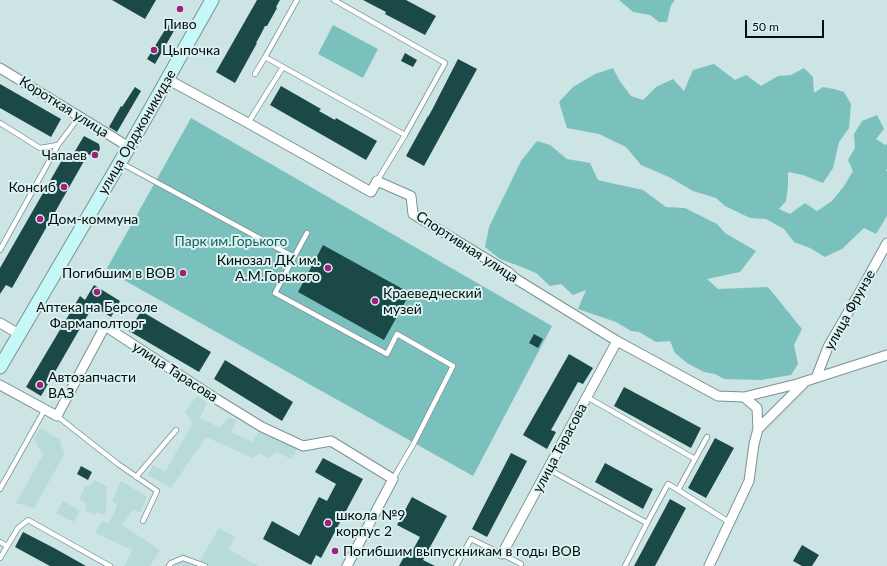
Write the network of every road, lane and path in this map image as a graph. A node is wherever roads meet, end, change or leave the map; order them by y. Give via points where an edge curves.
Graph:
1 (212, 0) edge
2 (297, 0) edge
3 (334, 0) edge
4 (265, 57) junction
5 (283, 67) junction
6 (0, 68) edge
7 (255, 74) dead end
8 (167, 79) junction
9 (79, 117) junction
10 (0, 123) edge
11 (248, 123) junction
12 (405, 135) junction
13 (58, 145) junction
14 (129, 147) junction
15 (120, 162) junction
16 (377, 181) junction
17 (307, 232) dead end
18 (887, 243) edge
19 (0, 250) edge
20 (294, 257) junction
21 (0, 323) edge
22 (19, 334) junction
23 (617, 341) junction
24 (887, 355) edge
25 (0, 367) edge
26 (816, 378) junction
27 (806, 381) junction
28 (0, 385) edge
29 (587, 397) junction
30 (744, 398) junction
31 (45, 409) junction
32 (57, 416) junction
33 (758, 429) junction
34 (176, 430) dead end
35 (707, 437) dead end
36 (695, 459) junction
37 (548, 469) junction
38 (136, 477) junction
39 (393, 479) junction
40 (0, 489) edge
41 (678, 490) junction
42 (143, 521) dead end
43 (729, 522) junction
44 (647, 523) junction
45 (0, 542) edge
46 (7, 546) junction
47 (502, 554) junction
48 (0, 558) edge
49 (521, 564) dead end
50 (110, 566) edge
51 (169, 566) edge
52 (205, 566) edge
53 (347, 566) edge
54 (456, 566) edge
55 (625, 566) edge
56 (708, 566) edge

1 - 8 street, улица Орджоникидзе
2 - 4 lane
3 - 12 lane via 445,63
4 - 5 lane
4 - 7 lane
5 - 11 lane
5 - 12 lane
6 - 9 street, Короткая улица
8 - 11 street
8 - 14 street, улица Орджоникидзе
9 - 13 lane
9 - 14 street, Короткая улица
10 - 13 lane via 40,148
11 - 16 street via 371,192
12 - 16 lane
13 - 19 lane
14 - 15 street, улица Орджоникидзе
15 - 20 lane
15 - 22 street, улица Орджоникидзе
16 - 23 street, Спортивная улица via 411,196 413,214
17 - 20 lane
18 - 26 street, улица Фрунзе via 828,347
20 - 39 lane via 275,293 387,354 397,334 453,366
21 - 22 street
22 - 25 street, улица Орджоникидзе
23 - 29 street, улица Тарасова
23 - 30 street, Спортивная улица via 718,396
24 - 26 street
26 - 27 street
27 - 30 street
27 - 33 street
28 - 31 street
29 - 36 lane
29 - 37 street, улица Тарасова
30 - 33 street via 757,408
31 - 32 street
31 - 40 lane
32 - 38 lane
32 - 39 street, улица Тарасова via 105,326 262,427 303,446 331,441
33 - 43 street via 749,481
34 - 38 lane
35 - 36 lane
36 - 41 lane
37 - 44 lane
37 - 47 street, улица Тарасова
38 - 42 lane via 157,491
39 - 53 street
41 - 43 lane
41 - 44 lane via 668,484
43 - 56 street
44 - 55 lane
45 - 46 lane
46 - 48 lane
46 - 50 lane via 18,528 28,520
47 - 49 lane
47 - 54 lane via 471,539
51 - 52 lane via 182,558

